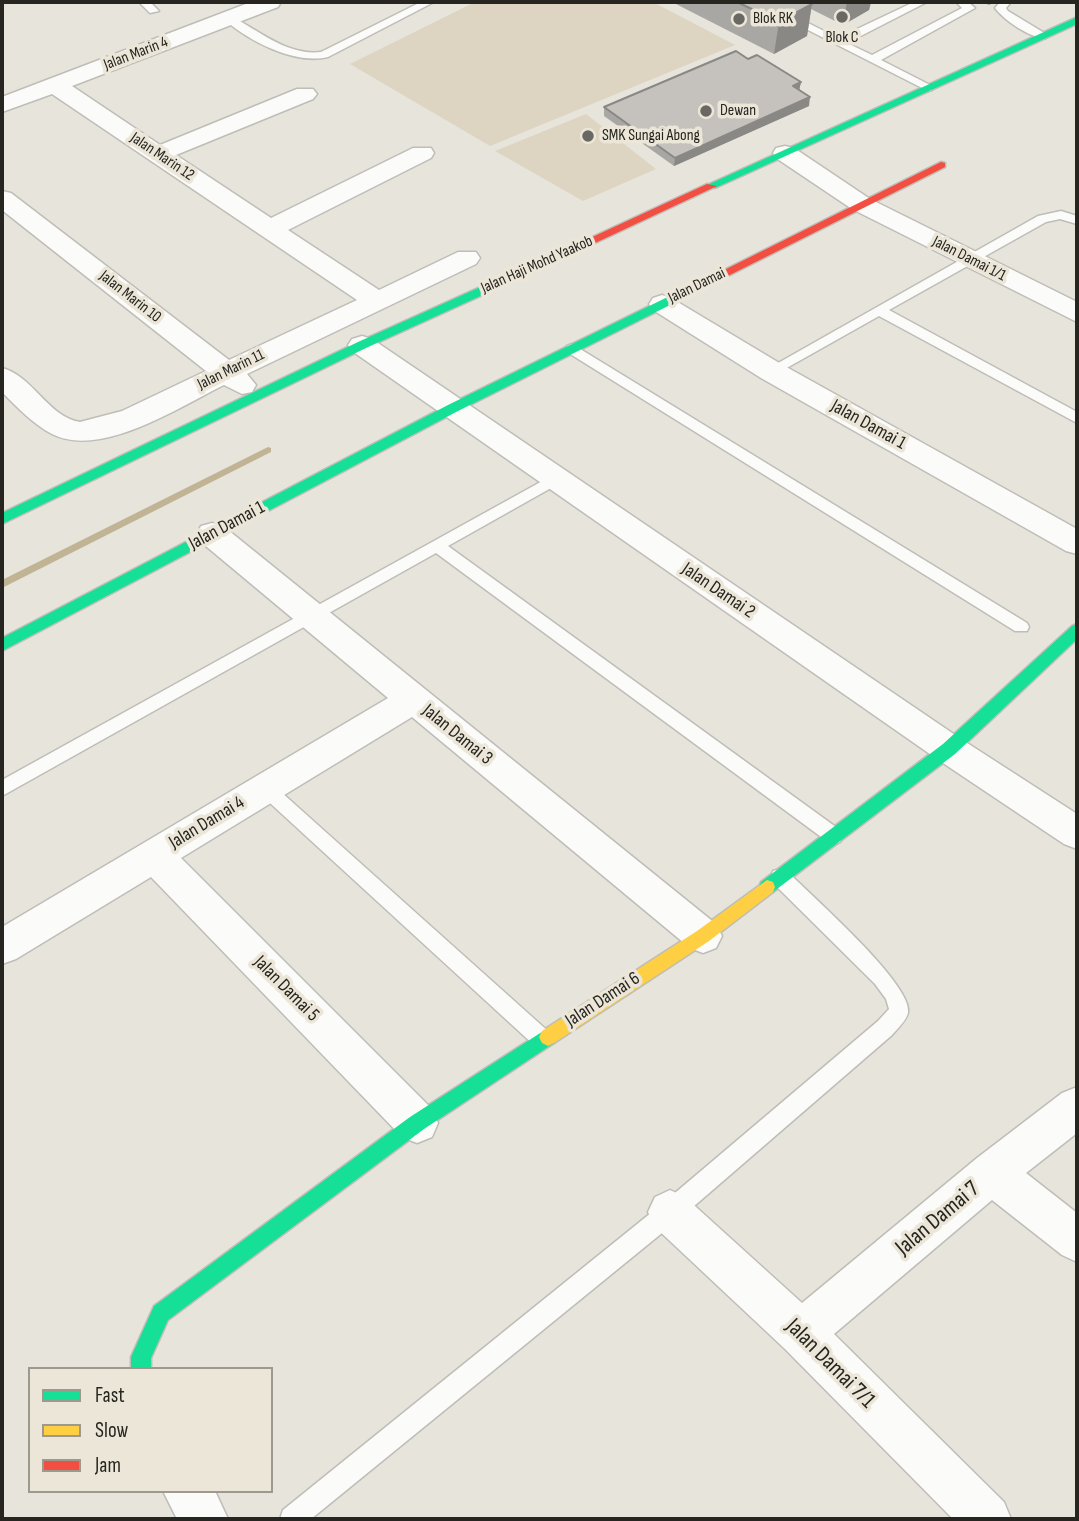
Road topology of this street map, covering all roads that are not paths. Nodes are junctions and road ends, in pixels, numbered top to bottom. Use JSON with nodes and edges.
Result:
{"nodes":[{"id":1,"x":144,"y":2,"type":"edge"},
{"id":2,"x":207,"y":2,"type":"edge"},
{"id":3,"x":270,"y":2,"type":"edge"},
{"id":4,"x":429,"y":2,"type":"edge"},
{"id":5,"x":758,"y":2,"type":"edge"},
{"id":6,"x":922,"y":2,"type":"edge"},
{"id":7,"x":961,"y":2,"type":"edge"},
{"id":8,"x":1006,"y":2,"type":"edge"},
{"id":9,"x":154,"y":11,"type":"dead end"},
{"id":10,"x":229,"y":19,"type":"junction"},
{"id":11,"x":1077,"y":20,"type":"edge"},
{"id":12,"x":1042,"y":36,"type":"junction"},
{"id":13,"x":839,"y":43,"type":"junction"},
{"id":14,"x":873,"y":60,"type":"junction"},
{"id":15,"x":55,"y":85,"type":"junction"},
{"id":16,"x":928,"y":88,"type":"junction"},
{"id":17,"x":305,"y":94,"type":"dead end"},
{"id":18,"x":2,"y":105,"type":"edge"},
{"id":19,"x":422,"y":153,"type":"dead end"},
{"id":20,"x":785,"y":153,"type":"junction"},
{"id":21,"x":158,"y":154,"type":"junction"},
{"id":22,"x":941,"y":164,"type":"dead end"},
{"id":23,"x":2,"y":198,"type":"edge"},
{"id":24,"x":861,"y":204,"type":"junction"},
{"id":25,"x":1077,"y":220,"type":"edge"},
{"id":26,"x":270,"y":229,"type":"junction"},
{"id":27,"x":467,"y":258,"type":"dead end"},
{"id":28,"x":972,"y":260,"type":"junction"},
{"id":29,"x":377,"y":301,"type":"junction"},
{"id":30,"x":662,"y":304,"type":"junction"},
{"id":31,"x":880,"y":311,"type":"junction"},
{"id":32,"x":1077,"y":313,"type":"edge"},
{"id":33,"x":362,"y":345,"type":"junction"},
{"id":34,"x":572,"y":349,"type":"junction"},
{"id":35,"x":771,"y":371,"type":"junction"},
{"id":36,"x":226,"y":372,"type":"junction"},
{"id":37,"x":2,"y":377,"type":"edge"},
{"id":38,"x":258,"y":397,"type":"junction"},
{"id":39,"x":443,"y":402,"type":"junction"},
{"id":40,"x":1077,"y":418,"type":"edge"},
{"id":41,"x":555,"y":479,"type":"junction"},
{"id":42,"x":2,"y":519,"type":"edge"},
{"id":43,"x":212,"y":534,"type":"junction"},
{"id":44,"x":1077,"y":543,"type":"edge"},
{"id":45,"x":436,"y":545,"type":"junction"},
{"id":46,"x":311,"y":615,"type":"junction"},
{"id":47,"x":1021,"y":627,"type":"dead end"},
{"id":48,"x":1077,"y":630,"type":"edge"},
{"id":49,"x":2,"y":645,"type":"edge"},
{"id":50,"x":414,"y":699,"type":"junction"},
{"id":51,"x":949,"y":749,"type":"junction"},
{"id":52,"x":265,"y":788,"type":"junction"},
{"id":53,"x":2,"y":789,"type":"edge"},
{"id":54,"x":1077,"y":834,"type":"edge"},
{"id":55,"x":834,"y":836,"type":"junction"},
{"id":56,"x":154,"y":855,"type":"junction"},
{"id":57,"x":780,"y":877,"type":"junction"},
{"id":58,"x":703,"y":936,"type":"junction"},
{"id":59,"x":2,"y":947,"type":"edge"},
{"id":60,"x":542,"y":1039,"type":"junction"},
{"id":61,"x":1077,"y":1107,"type":"edge"},
{"id":62,"x":417,"y":1123,"type":"junction"},
{"id":63,"x":992,"y":1173,"type":"junction"},
{"id":64,"x":670,"y":1212,"type":"junction"},
{"id":65,"x":1077,"y":1240,"type":"edge"},
{"id":66,"x":801,"y":1333,"type":"junction"},
{"id":67,"x":141,"y":1367,"type":"edge"},
{"id":68,"x":188,"y":1493,"type":"edge"},
{"id":69,"x":204,"y":1519,"type":"edge"},
{"id":70,"x":292,"y":1519,"type":"edge"},
{"id":71,"x":987,"y":1519,"type":"edge"}],
"edges":[{"from":1,"to":9,"type":"lane"},
{"from":2,"to":10,"type":"street"},
{"from":3,"to":10,"type":"street","name":"Jalan Marin 4"},
{"from":4,"to":10,"type":"lane"},
{"from":5,"to":13,"type":"lane"},
{"from":6,"to":13,"type":"lane"},
{"from":7,"to":14,"type":"lane"},
{"from":8,"to":12,"type":"lane"},
{"from":10,"to":15,"type":"street","name":"Jalan Marin 4"},
{"from":11,"to":12,"type":"street","name":"Jalan Haji Mohd Yaakob"},
{"from":12,"to":16,"type":"street","name":"Jalan Haji Mohd Yaakob"},
{"from":13,"to":14,"type":"lane"},
{"from":14,"to":16,"type":"lane"},
{"from":15,"to":18,"type":"street","name":"Jalan Marin 4"},
{"from":15,"to":21,"type":"street","name":"Jalan Marin 12"},
{"from":16,"to":20,"type":"street","name":"Jalan Haji Mohd Yaakob"},
{"from":17,"to":21,"type":"street"},
{"from":19,"to":26,"type":"street"},
{"from":20,"to":24,"type":"street","name":"Jalan Damai 1/1"},
{"from":20,"to":33,"type":"street","name":"Jalan Haji Mohd Yaakob"},
{"from":21,"to":26,"type":"street","name":"Jalan Marin 12"},
{"from":22,"to":24,"type":"street","name":"Jalan Damai"},
{"from":23,"to":36,"type":"street","name":"Jalan Marin 10"},
{"from":24,"to":28,"type":"street","name":"Jalan Damai 1/1"},
{"from":24,"to":30,"type":"street","name":"Jalan Damai"},
{"from":25,"to":28,"type":"lane"},
{"from":26,"to":29,"type":"street","name":"Jalan Marin 12"},
{"from":27,"to":29,"type":"street","name":"Jalan Marin 11"},
{"from":28,"to":31,"type":"lane"},
{"from":28,"to":32,"type":"street","name":"Jalan Damai 1/1"},
{"from":29,"to":36,"type":"street","name":"Jalan Marin 11"},
{"from":30,"to":34,"type":"street","name":"Jalan Damai"},
{"from":30,"to":35,"type":"street","name":"Jalan Damai 1"},
{"from":31,"to":35,"type":"lane"},
{"from":31,"to":40,"type":"lane"},
{"from":33,"to":38,"type":"street","name":"Jalan Haji Mohd Yaakob"},
{"from":33,"to":39,"type":"street","name":"Jalan Damai 2"},
{"from":34,"to":39,"type":"street","name":"Jalan Damai"},
{"from":34,"to":47,"type":"lane"},
{"from":35,"to":44,"type":"street","name":"Jalan Damai 1"},
{"from":36,"to":37,"type":"street","name":"Jalan Marin 11"},
{"from":36,"to":38,"type":"street","name":"Jalan Marin 10"},
{"from":38,"to":42,"type":"street","name":"Jalan Haji Mohd Yaakob"},
{"from":39,"to":41,"type":"street","name":"Jalan Damai 2"},
{"from":39,"to":43,"type":"street","name":"Jalan Damai 1"},
{"from":41,"to":45,"type":"lane"},
{"from":41,"to":51,"type":"street","name":"Jalan Damai 2"},
{"from":43,"to":46,"type":"street","name":"Jalan Damai 3"},
{"from":43,"to":49,"type":"street","name":"Jalan Damai 1"},
{"from":45,"to":46,"type":"lane"},
{"from":45,"to":55,"type":"lane"},
{"from":46,"to":50,"type":"street","name":"Jalan Damai 3"},
{"from":46,"to":53,"type":"lane"},
{"from":48,"to":51,"type":"street","name":"Jalan Damai 6"},
{"from":50,"to":52,"type":"street","name":"Jalan Damai 4"},
{"from":50,"to":58,"type":"street","name":"Jalan Damai 3"},
{"from":51,"to":54,"type":"street","name":"Jalan Damai 2"},
{"from":51,"to":55,"type":"street","name":"Jalan Damai 6"},
{"from":52,"to":56,"type":"street","name":"Jalan Damai 4"},
{"from":52,"to":60,"type":"lane"},
{"from":55,"to":57,"type":"street","name":"Jalan Damai 6"},
{"from":56,"to":59,"type":"street","name":"Jalan Damai 4"},
{"from":56,"to":62,"type":"street","name":"Jalan Damai 5"},
{"from":57,"to":58,"type":"street","name":"Jalan Damai 6"},
{"from":57,"to":64,"type":"lane"},
{"from":58,"to":60,"type":"street","name":"Jalan Damai 6"},
{"from":60,"to":62,"type":"street","name":"Jalan Damai 6"},
{"from":61,"to":63,"type":"street","name":"Jalan Damai 7"},
{"from":62,"to":67,"type":"street","name":"Jalan Damai 6"},
{"from":63,"to":65,"type":"street"},
{"from":63,"to":66,"type":"street","name":"Jalan Damai 7"},
{"from":64,"to":66,"type":"street","name":"Jalan Damai 7/1"},
{"from":64,"to":70,"type":"lane"},
{"from":66,"to":71,"type":"street","name":"Jalan Damai 7/1"},
{"from":68,"to":69,"type":"street"}]}
